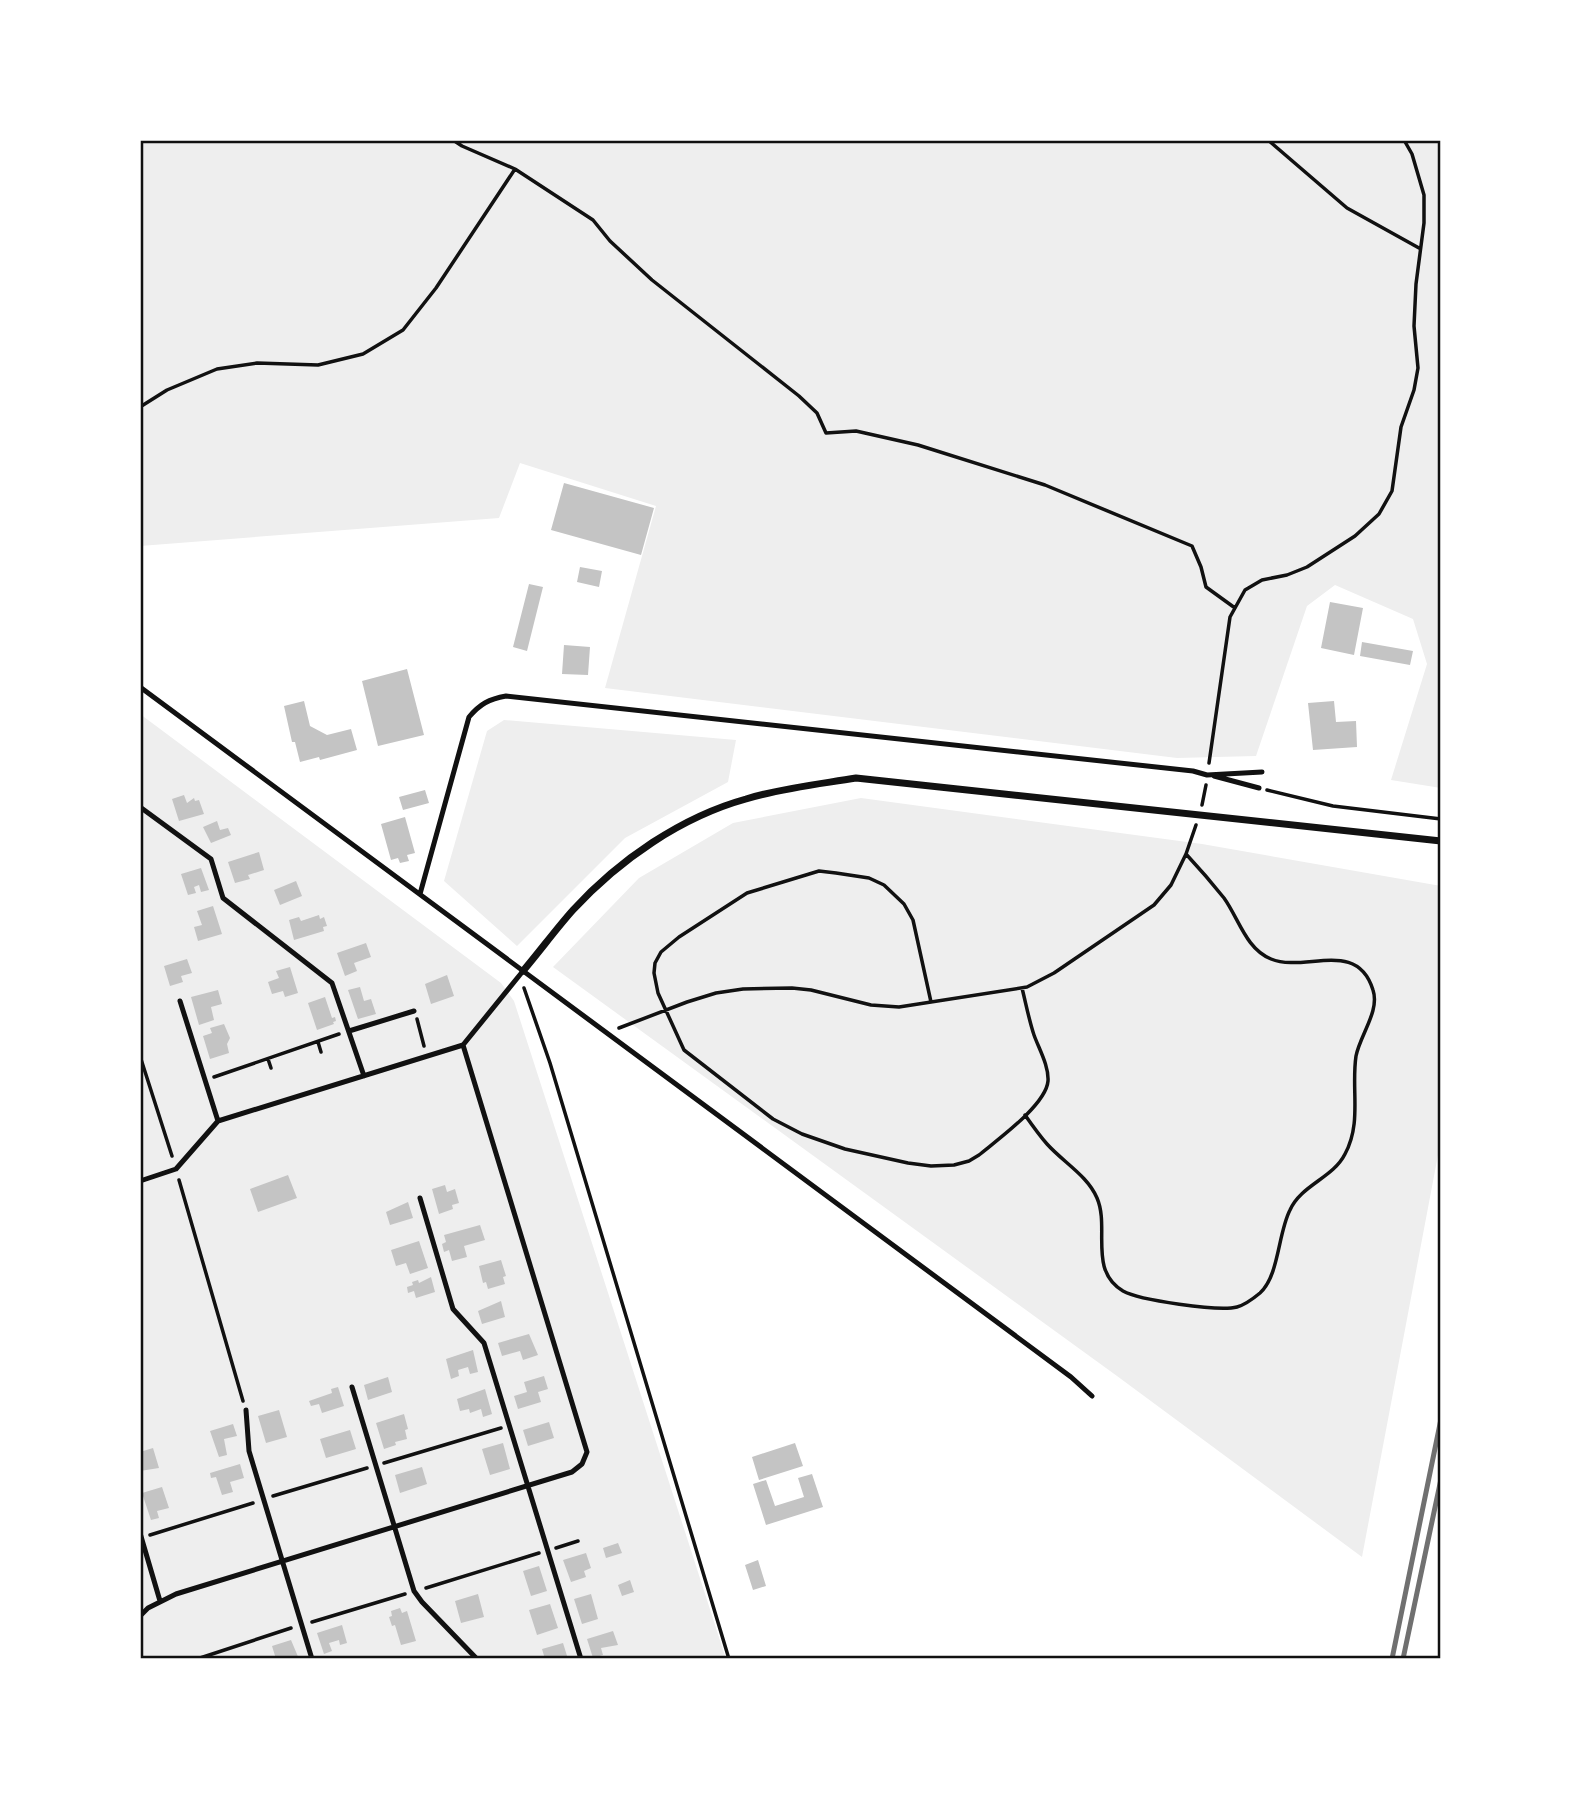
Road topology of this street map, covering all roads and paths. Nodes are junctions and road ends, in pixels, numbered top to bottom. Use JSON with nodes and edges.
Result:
{"nodes":[{"id":1,"x":453,"y":140,"type":"edge"},
{"id":2,"x":1268,"y":140,"type":"edge"},
{"id":3,"x":1405,"y":140,"type":"edge"},
{"id":4,"x":515,"y":169,"type":"junction"},
{"id":5,"x":1419,"y":248,"type":"junction"},
{"id":6,"x":140,"y":407,"type":"edge"},
{"id":7,"x":1235,"y":608,"type":"junction"},
{"id":8,"x":140,"y":687,"type":"edge"},
{"id":9,"x":1262,"y":772,"type":"dead end"},
{"id":10,"x":1208,"y":775,"type":"junction"},
{"id":11,"x":1259,"y":788,"type":"joint"},
{"id":12,"x":140,"y":807,"type":"edge"},
{"id":13,"x":1200,"y":814,"type":"junction"},
{"id":14,"x":1441,"y":819,"type":"edge"},
{"id":15,"x":1441,"y":841,"type":"edge"},
{"id":16,"x":1186,"y":854,"type":"junction"},
{"id":17,"x":421,"y":894,"type":"junction"},
{"id":18,"x":523,"y":971,"type":"junction"},
{"id":19,"x":1022,"y":988,"type":"junction"},
{"id":20,"x":180,"y":1001,"type":"dead end"},
{"id":21,"x":931,"y":1002,"type":"junction"},
{"id":22,"x":664,"y":1010,"type":"junction"},
{"id":23,"x":414,"y":1011,"type":"joint"},
{"id":24,"x":349,"y":1031,"type":"junction"},
{"id":25,"x":608,"y":1035,"type":"junction"},
{"id":26,"x":318,"y":1042,"type":"junction"},
{"id":27,"x":463,"y":1045,"type":"junction"},
{"id":28,"x":321,"y":1052,"type":"dead end"},
{"id":29,"x":140,"y":1056,"type":"edge"},
{"id":30,"x":427,"y":1056,"type":"junction"},
{"id":31,"x":268,"y":1059,"type":"junction"},
{"id":32,"x":271,"y":1068,"type":"dead end"},
{"id":33,"x":364,"y":1076,"type":"junction"},
{"id":34,"x":205,"y":1080,"type":"junction"},
{"id":35,"x":1025,"y":1115,"type":"junction"},
{"id":36,"x":218,"y":1121,"type":"junction"},
{"id":37,"x":176,"y":1169,"type":"junction"},
{"id":38,"x":140,"y":1181,"type":"edge"},
{"id":39,"x":420,"y":1198,"type":"dead end"},
{"id":40,"x":352,"y":1387,"type":"dead end"},
{"id":41,"x":1092,"y":1396,"type":"dead end"},
{"id":42,"x":246,"y":1410,"type":"joint"},
{"id":43,"x":509,"y":1425,"type":"junction"},
{"id":44,"x":375,"y":1466,"type":"junction"},
{"id":45,"x":527,"y":1487,"type":"junction"},
{"id":46,"x":262,"y":1500,"type":"junction"},
{"id":47,"x":396,"y":1527,"type":"junction"},
{"id":48,"x":141,"y":1535,"type":"edge"},
{"id":49,"x":578,"y":1541,"type":"dead end"},
{"id":50,"x":547,"y":1551,"type":"junction"},
{"id":51,"x":281,"y":1562,"type":"junction"},
{"id":52,"x":414,"y":1591,"type":"junction"},
{"id":53,"x":160,"y":1601,"type":"junction"},
{"id":54,"x":140,"y":1616,"type":"edge"},
{"id":55,"x":301,"y":1625,"type":"junction"},
{"id":56,"x":197,"y":1659,"type":"edge"},
{"id":57,"x":312,"y":1659,"type":"edge"},
{"id":58,"x":477,"y":1659,"type":"edge"},
{"id":59,"x":581,"y":1659,"type":"edge"},
{"id":60,"x":729,"y":1659,"type":"edge"}],
"edges":[{"from":1,"to":4,"type":"path"},
{"from":2,"to":5,"type":"path"},
{"from":3,"to":5,"type":"path"},
{"from":4,"to":6,"type":"path"},
{"from":4,"to":7,"type":"path"},
{"from":5,"to":7,"type":"path"},
{"from":7,"to":10,"type":"path"},
{"from":8,"to":17,"type":"lane"},
{"from":9,"to":10,"type":"lane"},
{"from":10,"to":11,"type":"lane"},
{"from":10,"to":13,"type":"path"},
{"from":10,"to":17,"type":"lane"},
{"from":11,"to":14,"type":"path"},
{"from":12,"to":24,"type":"lane"},
{"from":13,"to":15,"type":"street"},
{"from":13,"to":16,"type":"path"},
{"from":13,"to":18,"type":"street"},
{"from":16,"to":19,"type":"path"},
{"from":16,"to":35,"type":"path"},
{"from":17,"to":18,"type":"lane"},
{"from":18,"to":25,"type":"lane"},
{"from":18,"to":27,"type":"lane"},
{"from":18,"to":60,"type":"path"},
{"from":19,"to":21,"type":"path"},
{"from":19,"to":35,"type":"path"},
{"from":20,"to":34,"type":"lane"},
{"from":21,"to":22,"type":"path"},
{"from":21,"to":22,"type":"path"},
{"from":22,"to":25,"type":"path"},
{"from":22,"to":35,"type":"path"},
{"from":23,"to":24,"type":"lane"},
{"from":23,"to":30,"type":"path"},
{"from":24,"to":26,"type":"path"},
{"from":24,"to":33,"type":"lane"},
{"from":25,"to":41,"type":"lane"},
{"from":26,"to":28,"type":"path"},
{"from":26,"to":31,"type":"path"},
{"from":27,"to":30,"type":"lane"},
{"from":27,"to":45,"type":"lane"},
{"from":29,"to":37,"type":"path"},
{"from":30,"to":33,"type":"lane"},
{"from":31,"to":32,"type":"path"},
{"from":31,"to":34,"type":"path"},
{"from":33,"to":36,"type":"lane"},
{"from":34,"to":36,"type":"lane"},
{"from":36,"to":37,"type":"lane"},
{"from":37,"to":38,"type":"lane"},
{"from":37,"to":42,"type":"path"},
{"from":39,"to":43,"type":"lane"},
{"from":40,"to":44,"type":"lane"},
{"from":42,"to":46,"type":"lane"},
{"from":43,"to":44,"type":"path"},
{"from":43,"to":45,"type":"lane"},
{"from":44,"to":46,"type":"path"},
{"from":44,"to":47,"type":"lane"},
{"from":45,"to":47,"type":"lane"},
{"from":45,"to":50,"type":"lane"},
{"from":46,"to":48,"type":"path"},
{"from":46,"to":51,"type":"lane"},
{"from":47,"to":51,"type":"lane"},
{"from":47,"to":52,"type":"lane"},
{"from":48,"to":53,"type":"lane"},
{"from":49,"to":50,"type":"path"},
{"from":50,"to":52,"type":"path"},
{"from":50,"to":59,"type":"lane"},
{"from":51,"to":53,"type":"lane"},
{"from":51,"to":55,"type":"lane"},
{"from":52,"to":55,"type":"path"},
{"from":52,"to":58,"type":"lane"},
{"from":53,"to":54,"type":"lane"},
{"from":55,"to":56,"type":"path"},
{"from":55,"to":57,"type":"lane"}]}
